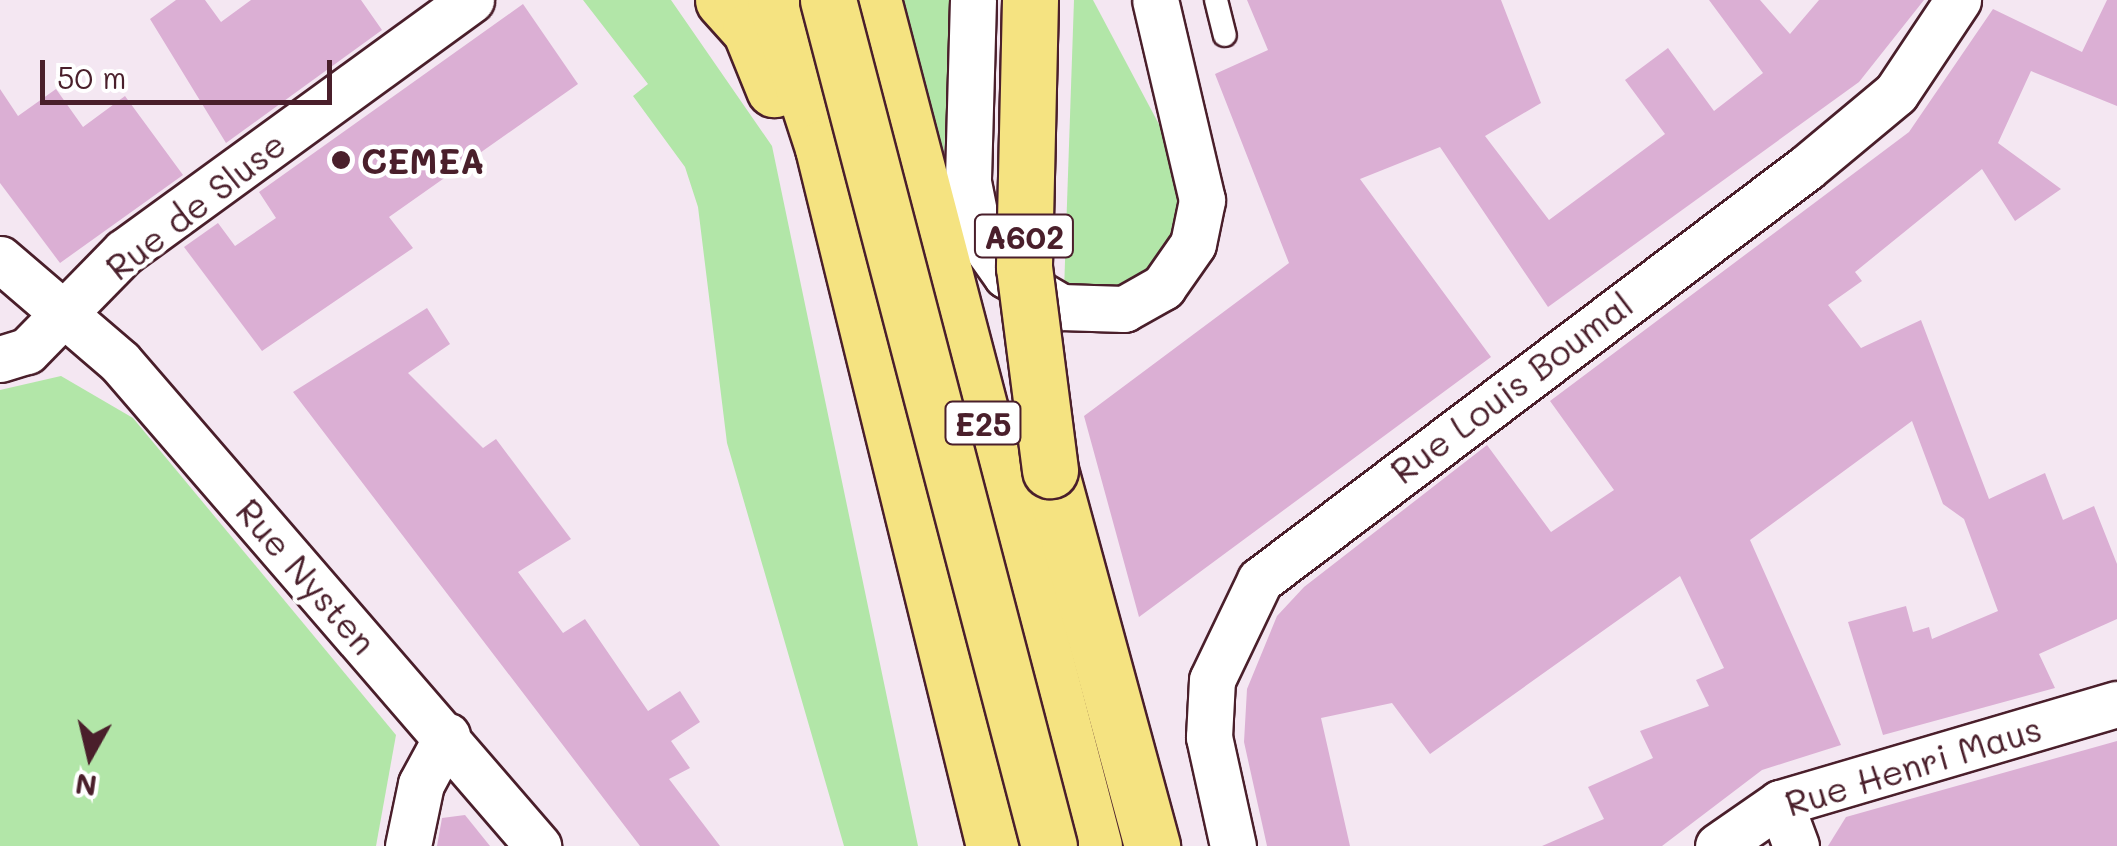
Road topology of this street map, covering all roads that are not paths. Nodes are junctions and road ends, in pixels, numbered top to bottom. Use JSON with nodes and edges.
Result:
{"nodes":[{"id":1,"x":723,"y":0,"type":"edge"},
{"id":2,"x":775,"y":0,"type":"edge"},
{"id":3,"x":828,"y":0,"type":"edge"},
{"id":4,"x":874,"y":0,"type":"edge"},
{"id":5,"x":973,"y":0,"type":"edge"},
{"id":6,"x":1030,"y":0,"type":"edge"},
{"id":7,"x":1139,"y":0,"type":"edge"},
{"id":8,"x":1216,"y":0,"type":"edge"},
{"id":9,"x":1958,"y":0,"type":"edge"},
{"id":10,"x":452,"y":7,"type":"edge"},
{"id":11,"x":1161,"y":20,"type":"edge"},
{"id":12,"x":1225,"y":35,"type":"dead end"},
{"id":13,"x":0,"y":259,"type":"edge"},
{"id":14,"x":856,"y":307,"type":"junction"},
{"id":15,"x":69,"y":311,"type":"junction"},
{"id":16,"x":0,"y":359,"type":"edge"},
{"id":17,"x":2117,"y":704,"type":"edge"},
{"id":18,"x":447,"y":736,"type":"junction"},
{"id":19,"x":1780,"y":803,"type":"junction"},
{"id":20,"x":408,"y":846,"type":"edge"},
{"id":21,"x":538,"y":846,"type":"edge"},
{"id":22,"x":994,"y":846,"type":"edge"},
{"id":23,"x":1048,"y":846,"type":"edge"},
{"id":24,"x":1094,"y":846,"type":"edge"},
{"id":25,"x":1152,"y":846,"type":"edge"},
{"id":26,"x":1232,"y":846,"type":"edge"},
{"id":27,"x":1718,"y":846,"type":"edge"},
{"id":28,"x":1796,"y":846,"type":"edge"}],
"edges":[{"from":1,"to":14,"type":"highway"},
{"from":2,"to":14,"type":"highway"},
{"from":3,"to":23,"type":"highway","number":"E25","bridge":true},
{"from":4,"to":24,"type":"highway","number":"E25"},
{"from":5,"to":11,"type":"street"},
{"from":6,"to":25,"type":"highway","number":"A602","bridge":true},
{"from":7,"to":11,"type":"lane"},
{"from":8,"to":12,"type":"lane"},
{"from":9,"to":26,"type":"street","name":"Rue Louis Boumal"},
{"from":10,"to":15,"type":"street","name":"Rue de Sluse"},
{"from":13,"to":15,"type":"street","name":"Rue Nysten"},
{"from":14,"to":22,"type":"highway"},
{"from":15,"to":16,"type":"street","name":"Rue de Sluse"},
{"from":15,"to":18,"type":"street","name":"Rue Nysten"},
{"from":17,"to":19,"type":"street","name":"Rue Henri Maus"},
{"from":18,"to":20,"type":"street"},
{"from":18,"to":21,"type":"street","name":"Rue Nysten"},
{"from":19,"to":27,"type":"street","name":"Rue Henri Maus"},
{"from":19,"to":28,"type":"street"}]}
